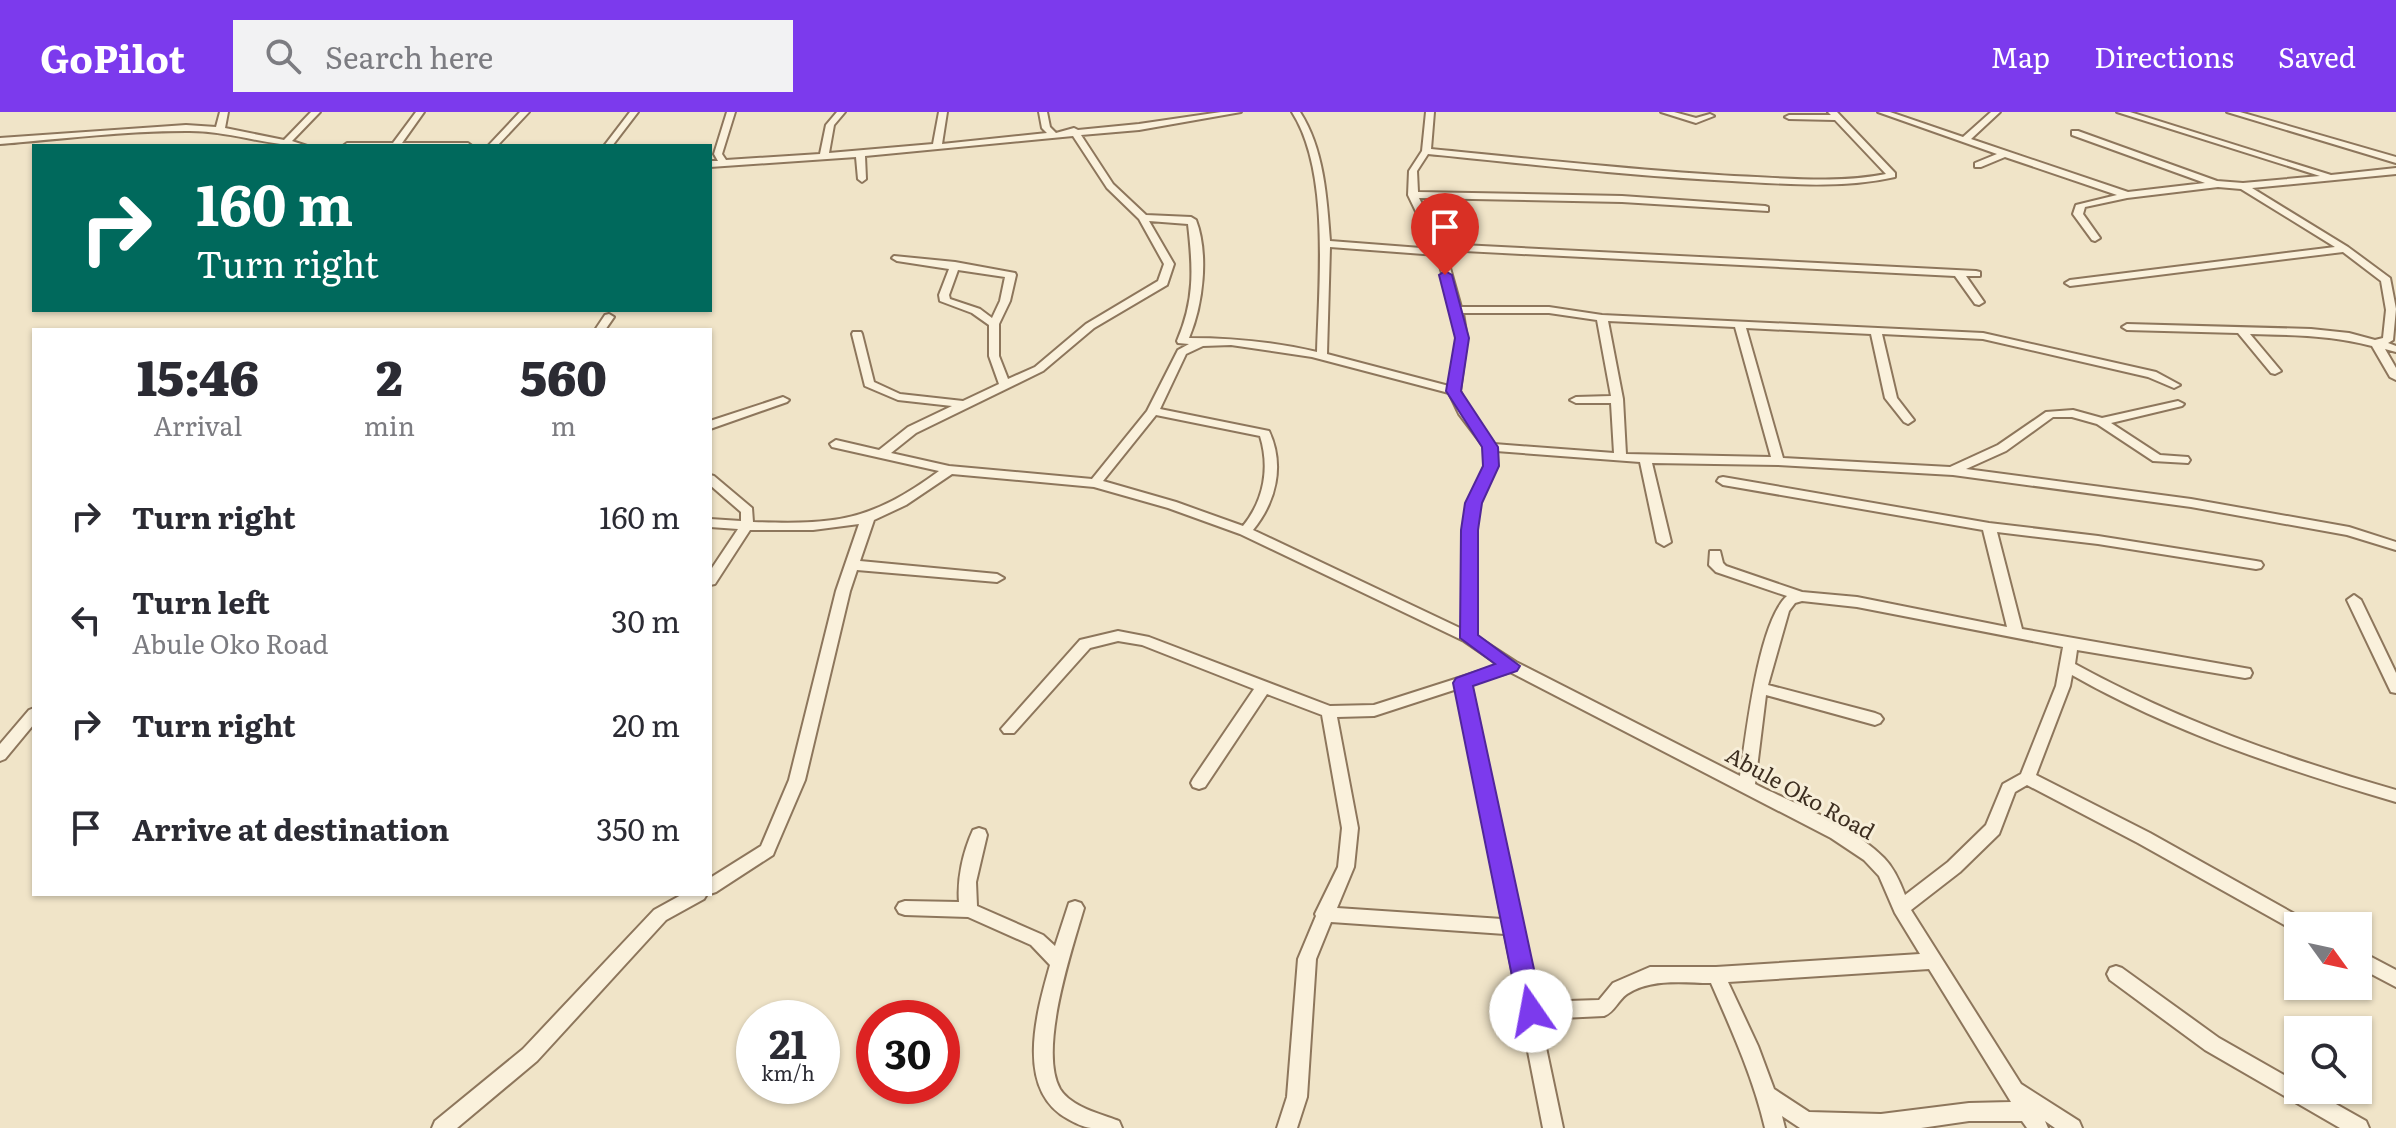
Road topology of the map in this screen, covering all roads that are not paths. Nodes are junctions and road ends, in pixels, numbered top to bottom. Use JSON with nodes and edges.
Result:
{"nodes":[{"id":1,"x":224,"y":112,"type":"edge"},
{"id":2,"x":316,"y":112,"type":"edge"},
{"id":3,"x":420,"y":112,"type":"edge"},
{"id":4,"x":525,"y":112,"type":"edge"},
{"id":5,"x":634,"y":112,"type":"edge"},
{"id":6,"x":731,"y":112,"type":"edge"},
{"id":7,"x":841,"y":112,"type":"edge"},
{"id":8,"x":943,"y":112,"type":"edge"},
{"id":9,"x":1043,"y":112,"type":"edge"},
{"id":10,"x":1237,"y":112,"type":"edge"},
{"id":11,"x":1296,"y":112,"type":"edge"},
{"id":12,"x":1430,"y":112,"type":"edge"},
{"id":13,"x":1665,"y":112,"type":"edge"},
{"id":14,"x":1882,"y":112,"type":"edge"},
{"id":15,"x":1996,"y":112,"type":"edge"},
{"id":16,"x":2121,"y":112,"type":"edge"},
{"id":17,"x":2231,"y":112,"type":"edge"},
{"id":18,"x":1152,"y":113,"type":"edge"},
{"id":19,"x":1835,"y":115,"type":"edge"},
{"id":20,"x":1710,"y":116,"type":"dead end"},
{"id":21,"x":1789,"y":117,"type":"dead end"},
{"id":22,"x":1164,"y":124,"type":"junction"},
{"id":23,"x":220,"y":130,"type":"junction"},
{"id":24,"x":1074,"y":131,"type":"junction"},
{"id":25,"x":1052,"y":133,"type":"junction"},
{"id":26,"x":2075,"y":133,"type":"dead end"},
{"id":27,"x":1966,"y":139,"type":"junction"},
{"id":28,"x":0,"y":141,"type":"edge"},
{"id":29,"x":284,"y":144,"type":"joint"},
{"id":30,"x":397,"y":144,"type":"edge"},
{"id":31,"x":494,"y":144,"type":"edge"},
{"id":32,"x":610,"y":144,"type":"edge"},
{"id":33,"x":937,"y":145,"type":"junction"},
{"id":34,"x":1426,"y":151,"type":"junction"},
{"id":35,"x":2006,"y":153,"type":"junction"},
{"id":36,"x":860,"y":154,"type":"junction"},
{"id":37,"x":824,"y":157,"type":"junction"},
{"id":38,"x":2396,"y":160,"type":"edge"},
{"id":39,"x":723,"y":162,"type":"junction"},
{"id":40,"x":712,"y":164,"type":"edge"},
{"id":41,"x":1978,"y":165,"type":"dead end"},
{"id":42,"x":2396,"y":171,"type":"edge"},
{"id":43,"x":2334,"y":177,"type":"junction"},
{"id":44,"x":862,"y":179,"type":"dead end"},
{"id":45,"x":2218,"y":184,"type":"junction"},
{"id":46,"x":2243,"y":186,"type":"junction"},
{"id":47,"x":1413,"y":195,"type":"junction"},
{"id":48,"x":2127,"y":195,"type":"junction"},
{"id":49,"x":1765,"y":209,"type":"dead end"},
{"id":50,"x":1143,"y":218,"type":"junction"},
{"id":51,"x":2095,"y":238,"type":"dead end"},
{"id":52,"x":1325,"y":244,"type":"junction"},
{"id":53,"x":2345,"y":249,"type":"junction"},
{"id":54,"x":1440,"y":250,"type":"junction"},
{"id":55,"x":897,"y":258,"type":"dead end"},
{"id":56,"x":955,"y":265,"type":"junction"},
{"id":57,"x":1958,"y":273,"type":"junction"},
{"id":58,"x":1976,"y":274,"type":"dead end"},
{"id":59,"x":2070,"y":283,"type":"dead end"},
{"id":60,"x":1979,"y":302,"type":"dead end"},
{"id":61,"x":1457,"y":310,"type":"junction"},
{"id":62,"x":609,"y":317,"type":"dead end"},
{"id":63,"x":1602,"y":318,"type":"junction"},
{"id":64,"x":994,"y":324,"type":"junction"},
{"id":65,"x":1740,"y":326,"type":"junction"},
{"id":66,"x":2127,"y":327,"type":"dead end"},
{"id":67,"x":601,"y":328,"type":"edge"},
{"id":68,"x":2241,"y":330,"type":"junction"},
{"id":69,"x":1876,"y":332,"type":"junction"},
{"id":70,"x":857,"y":334,"type":"dead end"},
{"id":71,"x":1198,"y":342,"type":"junction"},
{"id":72,"x":2376,"y":343,"type":"junction"},
{"id":73,"x":2396,"y":349,"type":"edge"},
{"id":74,"x":1322,"y":354,"type":"junction"},
{"id":75,"x":2275,"y":371,"type":"dead end"},
{"id":76,"x":2396,"y":377,"type":"edge"},
{"id":77,"x":1005,"y":385,"type":"junction"},
{"id":78,"x":2174,"y":385,"type":"dead end"},
{"id":79,"x":1454,"y":391,"type":"junction"},
{"id":80,"x":1617,"y":399,"type":"junction"},
{"id":81,"x":783,"y":400,"type":"dead end"},
{"id":82,"x":1576,"y":400,"type":"dead end"},
{"id":83,"x":2178,"y":404,"type":"dead end"},
{"id":84,"x":965,"y":405,"type":"junction"},
{"id":85,"x":1153,"y":411,"type":"junction"},
{"id":86,"x":1908,"y":420,"type":"dead end"},
{"id":87,"x":2101,"y":422,"type":"junction"},
{"id":88,"x":712,"y":424,"type":"edge"},
{"id":89,"x":836,"y":444,"type":"dead end"},
{"id":90,"x":1490,"y":447,"type":"junction"},
{"id":91,"x":881,"y":455,"type":"junction"},
{"id":92,"x":1620,"y":456,"type":"junction"},
{"id":93,"x":1645,"y":459,"type":"junction"},
{"id":94,"x":2184,"y":460,"type":"dead end"},
{"id":95,"x":1778,"y":461,"type":"junction"},
{"id":96,"x":949,"y":470,"type":"junction"},
{"id":97,"x":1953,"y":471,"type":"junction"},
{"id":98,"x":712,"y":481,"type":"edge"},
{"id":99,"x":1723,"y":481,"type":"dead end"},
{"id":100,"x":1095,"y":483,"type":"junction"},
{"id":101,"x":868,"y":518,"type":"junction"},
{"id":102,"x":712,"y":523,"type":"edge"},
{"id":103,"x":747,"y":525,"type":"junction"},
{"id":104,"x":1989,"y":527,"type":"junction"},
{"id":105,"x":1245,"y":531,"type":"junction"},
{"id":106,"x":1664,"y":542,"type":"dead end"},
{"id":107,"x":2396,"y":546,"type":"edge"},
{"id":108,"x":1715,"y":554,"type":"dead end"},
{"id":109,"x":851,"y":565,"type":"junction"},
{"id":110,"x":2256,"y":565,"type":"dead end"},
{"id":111,"x":712,"y":578,"type":"edge"},
{"id":112,"x":997,"y":578,"type":"dead end"},
{"id":113,"x":1801,"y":596,"type":"junction"},
{"id":114,"x":2354,"y":600,"type":"dead end"},
{"id":115,"x":2015,"y":631,"type":"junction"},
{"id":116,"x":1469,"y":638,"type":"junction"},
{"id":117,"x":2071,"y":644,"type":"junction"},
{"id":118,"x":1511,"y":666,"type":"junction"},
{"id":119,"x":2067,"y":666,"type":"junction"},
{"id":120,"x":2245,"y":673,"type":"dead end"},
{"id":121,"x":1463,"y":683,"type":"junction"},
{"id":122,"x":1264,"y":686,"type":"junction"},
{"id":123,"x":1760,"y":688,"type":"junction"},
{"id":124,"x":2396,"y":688,"type":"edge"},
{"id":125,"x":1329,"y":712,"type":"junction"},
{"id":126,"x":32,"y":716,"type":"edge"},
{"id":127,"x":1875,"y":719,"type":"dead end"},
{"id":128,"x":1009,"y":729,"type":"dead end"},
{"id":129,"x":0,"y":755,"type":"edge"},
{"id":130,"x":2027,"y":778,"type":"junction"},
{"id":131,"x":1199,"y":783,"type":"dead end"},
{"id":132,"x":1747,"y":784,"type":"junction"},
{"id":133,"x":2396,"y":796,"type":"edge"},
{"id":134,"x":979,"y":835,"type":"dead end"},
{"id":135,"x":712,"y":886,"type":"edge"},
{"id":136,"x":694,"y":896,"type":"edge"},
{"id":137,"x":905,"y":908,"type":"dead end"},
{"id":138,"x":1075,"y":908,"type":"dead end"},
{"id":139,"x":1901,"y":908,"type":"junction"},
{"id":140,"x":969,"y":910,"type":"junction"},
{"id":141,"x":1324,"y":914,"type":"junction"},
{"id":142,"x":2284,"y":916,"type":"edge"},
{"id":143,"x":1513,"y":927,"type":"junction"},
{"id":144,"x":1933,"y":961,"type":"junction"},
{"id":145,"x":1060,"y":963,"type":"junction"},
{"id":146,"x":2372,"y":966,"type":"edge"},
{"id":147,"x":2116,"y":974,"type":"dead end"},
{"id":148,"x":1716,"y":975,"type":"junction"},
{"id":149,"x":2396,"y":979,"type":"edge"},
{"id":150,"x":1531,"y":1011,"type":"junction"},
{"id":151,"x":2016,"y":1090,"type":"junction"},
{"id":152,"x":1767,"y":1095,"type":"junction"},
{"id":153,"x":2034,"y":1120,"type":"edge"},
{"id":154,"x":442,"y":1128,"type":"edge"},
{"id":155,"x":1112,"y":1128,"type":"edge"},
{"id":156,"x":1287,"y":1128,"type":"edge"},
{"id":157,"x":1553,"y":1128,"type":"edge"},
{"id":158,"x":1775,"y":1128,"type":"edge"},
{"id":159,"x":2072,"y":1128,"type":"edge"},
{"id":160,"x":2359,"y":1128,"type":"edge"}],
"edges":[{"from":1,"to":23,"type":"street"},
{"from":2,"to":29,"type":"street"},
{"from":3,"to":30,"type":"street"},
{"from":4,"to":31,"type":"street"},
{"from":5,"to":32,"type":"street"},
{"from":6,"to":39,"type":"street"},
{"from":7,"to":37,"type":"street"},
{"from":8,"to":33,"type":"street"},
{"from":9,"to":25,"type":"street"},
{"from":10,"to":22,"type":"street"},
{"from":11,"to":52,"type":"street"},
{"from":12,"to":34,"type":"street"},
{"from":13,"to":20,"type":"street"},
{"from":14,"to":27,"type":"street"},
{"from":15,"to":27,"type":"street"},
{"from":16,"to":43,"type":"street"},
{"from":17,"to":38,"type":"street"},
{"from":18,"to":22,"type":"street"},
{"from":19,"to":21,"type":"street"},
{"from":19,"to":34,"type":"street"},
{"from":22,"to":24,"type":"street"},
{"from":23,"to":28,"type":"street"},
{"from":23,"to":29,"type":"street"},
{"from":24,"to":25,"type":"street"},
{"from":24,"to":50,"type":"street"},
{"from":25,"to":33,"type":"street"},
{"from":26,"to":45,"type":"street"},
{"from":27,"to":35,"type":"street"},
{"from":33,"to":36,"type":"street"},
{"from":34,"to":47,"type":"street"},
{"from":35,"to":41,"type":"street"},
{"from":35,"to":48,"type":"street"},
{"from":36,"to":37,"type":"street"},
{"from":36,"to":44,"type":"street"},
{"from":37,"to":39,"type":"street"},
{"from":39,"to":40,"type":"street"},
{"from":42,"to":43,"type":"street"},
{"from":43,"to":46,"type":"street"},
{"from":45,"to":46,"type":"street"},
{"from":45,"to":48,"type":"street"},
{"from":46,"to":53,"type":"street"},
{"from":47,"to":49,"type":"street"},
{"from":47,"to":54,"type":"street"},
{"from":48,"to":51,"type":"street"},
{"from":50,"to":71,"type":"street"},
{"from":50,"to":77,"type":"street"},
{"from":52,"to":54,"type":"street"},
{"from":52,"to":74,"type":"street"},
{"from":53,"to":59,"type":"street"},
{"from":53,"to":72,"type":"street"},
{"from":54,"to":57,"type":"street"},
{"from":54,"to":61,"type":"street"},
{"from":55,"to":56,"type":"street"},
{"from":56,"to":64,"type":"street"},
{"from":56,"to":64,"type":"street"},
{"from":57,"to":58,"type":"street"},
{"from":57,"to":60,"type":"street"},
{"from":61,"to":63,"type":"street"},
{"from":61,"to":79,"type":"street"},
{"from":62,"to":67,"type":"street"},
{"from":63,"to":65,"type":"street"},
{"from":63,"to":80,"type":"street"},
{"from":64,"to":77,"type":"street"},
{"from":65,"to":69,"type":"street"},
{"from":65,"to":95,"type":"street"},
{"from":66,"to":68,"type":"street"},
{"from":68,"to":72,"type":"street"},
{"from":68,"to":75,"type":"street"},
{"from":69,"to":78,"type":"street"},
{"from":69,"to":86,"type":"street"},
{"from":70,"to":84,"type":"street"},
{"from":71,"to":74,"type":"street"},
{"from":71,"to":85,"type":"street"},
{"from":72,"to":73,"type":"street"},
{"from":72,"to":76,"type":"street"},
{"from":74,"to":79,"type":"street"},
{"from":77,"to":84,"type":"street"},
{"from":79,"to":90,"type":"street"},
{"from":80,"to":82,"type":"street"},
{"from":80,"to":92,"type":"street"},
{"from":81,"to":88,"type":"street"},
{"from":83,"to":87,"type":"street"},
{"from":84,"to":91,"type":"street"},
{"from":85,"to":100,"type":"street"},
{"from":85,"to":105,"type":"street"},
{"from":87,"to":94,"type":"street"},
{"from":87,"to":97,"type":"street"},
{"from":89,"to":91,"type":"street","name":"Abule Oko Road"},
{"from":90,"to":92,"type":"street"},
{"from":90,"to":116,"type":"street"},
{"from":91,"to":96,"type":"street","name":"Abule Oko Road"},
{"from":92,"to":93,"type":"street"},
{"from":93,"to":95,"type":"street"},
{"from":93,"to":106,"type":"street"},
{"from":95,"to":97,"type":"street"},
{"from":96,"to":100,"type":"street","name":"Abule Oko Road"},
{"from":96,"to":101,"type":"street"},
{"from":97,"to":107,"type":"street"},
{"from":98,"to":103,"type":"street"},
{"from":99,"to":104,"type":"street"},
{"from":100,"to":105,"type":"street","name":"Abule Oko Road"},
{"from":101,"to":103,"type":"street"},
{"from":101,"to":109,"type":"street"},
{"from":102,"to":103,"type":"street"},
{"from":103,"to":111,"type":"street"},
{"from":104,"to":110,"type":"street"},
{"from":104,"to":115,"type":"street"},
{"from":105,"to":116,"type":"street","name":"Abule Oko Road"},
{"from":108,"to":113,"type":"street"},
{"from":109,"to":112,"type":"street"},
{"from":109,"to":135,"type":"street"},
{"from":113,"to":115,"type":"street"},
{"from":113,"to":123,"type":"street"},
{"from":114,"to":124,"type":"street"},
{"from":115,"to":117,"type":"street"},
{"from":116,"to":118,"type":"street","name":"Abule Oko Road"},
{"from":117,"to":119,"type":"street"},
{"from":117,"to":120,"type":"street"},
{"from":118,"to":121,"type":"street"},
{"from":118,"to":132,"type":"street","name":"Abule Oko Road"},
{"from":119,"to":130,"type":"street"},
{"from":119,"to":133,"type":"street"},
{"from":121,"to":125,"type":"street"},
{"from":121,"to":143,"type":"street"},
{"from":122,"to":125,"type":"street"},
{"from":122,"to":128,"type":"street"},
{"from":122,"to":131,"type":"street"},
{"from":123,"to":127,"type":"street"},
{"from":123,"to":132,"type":"street"},
{"from":125,"to":141,"type":"street"},
{"from":126,"to":129,"type":"street"},
{"from":130,"to":139,"type":"street"},
{"from":130,"to":142,"type":"street"},
{"from":132,"to":139,"type":"street","name":"Abule Oko Road"},
{"from":134,"to":140,"type":"street"},
{"from":136,"to":154,"type":"street"},
{"from":137,"to":140,"type":"street"},
{"from":138,"to":145,"type":"street"},
{"from":139,"to":144,"type":"street","name":"Abule Oko Road"},
{"from":140,"to":145,"type":"street"},
{"from":141,"to":143,"type":"street"},
{"from":141,"to":156,"type":"street"},
{"from":143,"to":150,"type":"street"},
{"from":144,"to":148,"type":"street"},
{"from":144,"to":151,"type":"street","name":"Abule Oko Road"},
{"from":145,"to":155,"type":"street"},
{"from":146,"to":149,"type":"street"},
{"from":147,"to":160,"type":"street"},
{"from":148,"to":150,"type":"street"},
{"from":148,"to":152,"type":"street"},
{"from":150,"to":157,"type":"street"},
{"from":151,"to":153,"type":"street","name":"Abule Oko Road"},
{"from":151,"to":159,"type":"street"},
{"from":152,"to":153,"type":"street"},
{"from":152,"to":158,"type":"street"}]}
